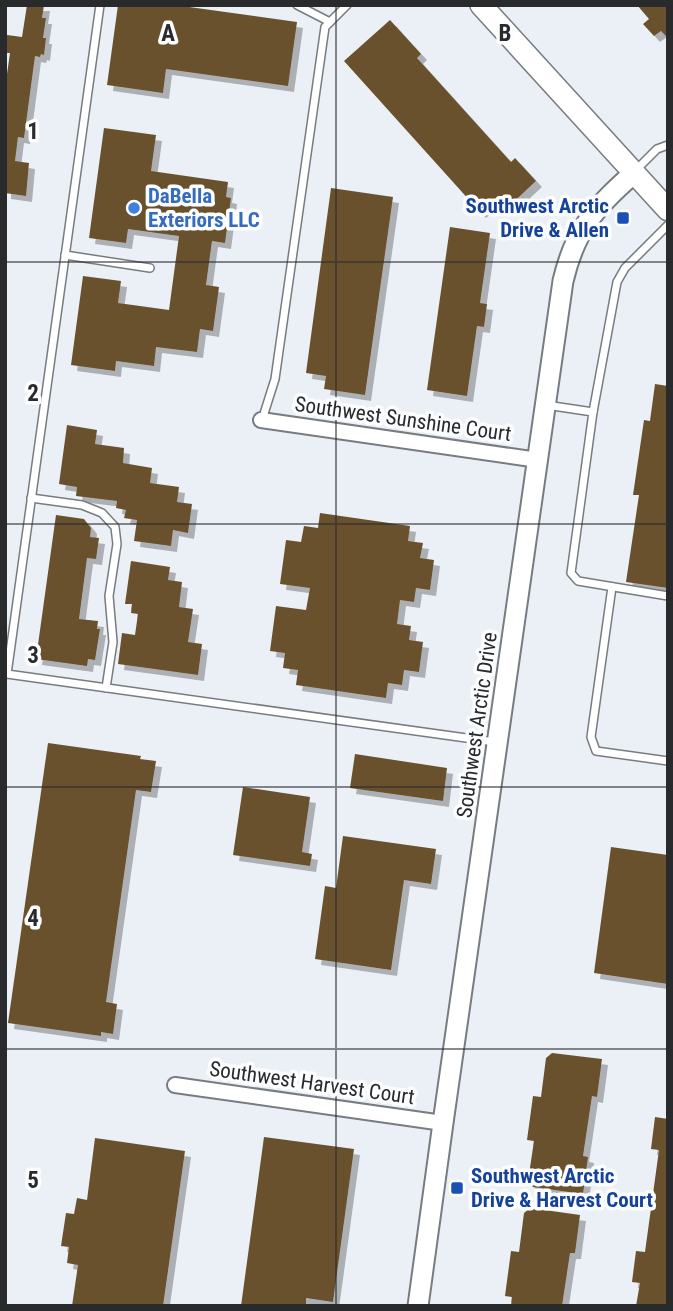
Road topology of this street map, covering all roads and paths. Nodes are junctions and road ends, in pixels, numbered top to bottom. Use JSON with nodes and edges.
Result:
{"nodes":[{"id":1,"x":100,"y":5,"type":"edge"},
{"id":2,"x":298,"y":5,"type":"edge"},
{"id":3,"x":347,"y":5,"type":"edge"},
{"id":4,"x":481,"y":5,"type":"edge"},
{"id":5,"x":330,"y":22,"type":"junction"},
{"id":6,"x":668,"y":145,"type":"edge"},
{"id":7,"x":633,"y":174,"type":"junction"},
{"id":8,"x":668,"y":211,"type":"edge"},
{"id":9,"x":668,"y":225,"type":"edge"},
{"id":10,"x":65,"y":255,"type":"junction"},
{"id":11,"x":150,"y":268,"type":"dead end"},
{"id":12,"x":545,"y":405,"type":"junction"},
{"id":13,"x":593,"y":412,"type":"junction"},
{"id":14,"x":261,"y":420,"type":"joint"},
{"id":15,"x":538,"y":460,"type":"junction"},
{"id":16,"x":31,"y":498,"type":"junction"},
{"id":17,"x":612,"y":587,"type":"junction"},
{"id":18,"x":668,"y":596,"type":"edge"},
{"id":19,"x":106,"y":688,"type":"junction"},
{"id":20,"x":497,"y":742,"type":"junction"},
{"id":21,"x":668,"y":761,"type":"edge"},
{"id":22,"x":175,"y":1085,"type":"dead end"},
{"id":23,"x":443,"y":1123,"type":"junction"},
{"id":24,"x":418,"y":1306,"type":"edge"}],
"edges":[{"from":1,"to":10,"type":"lane"},
{"from":2,"to":5,"type":"lane"},
{"from":3,"to":5,"type":"lane"},
{"from":4,"to":7,"type":"main road"},
{"from":5,"to":14,"type":"lane"},
{"from":6,"to":7,"type":"lane"},
{"from":7,"to":8,"type":"main road"},
{"from":7,"to":12,"type":"street","name":"Southwest Arctic Drive"},
{"from":9,"to":13,"type":"lane"},
{"from":10,"to":11,"type":"lane"},
{"from":10,"to":16,"type":"lane"},
{"from":12,"to":13,"type":"lane"},
{"from":12,"to":15,"type":"street","name":"Southwest Arctic Drive"},
{"from":13,"to":17,"type":"lane"},
{"from":14,"to":15,"type":"street","name":"Southwest Sunshine Court"},
{"from":15,"to":20,"type":"street","name":"Southwest Arctic Drive"},
{"from":16,"to":19,"type":"lane"},
{"from":16,"to":19,"type":"lane"},
{"from":17,"to":18,"type":"lane"},
{"from":17,"to":21,"type":"lane"},
{"from":19,"to":20,"type":"lane"},
{"from":20,"to":23,"type":"street","name":"Southwest Arctic Drive"},
{"from":22,"to":23,"type":"street","name":"Southwest Harvest Court"},
{"from":23,"to":24,"type":"street","name":"Southwest Arctic Drive"}]}
